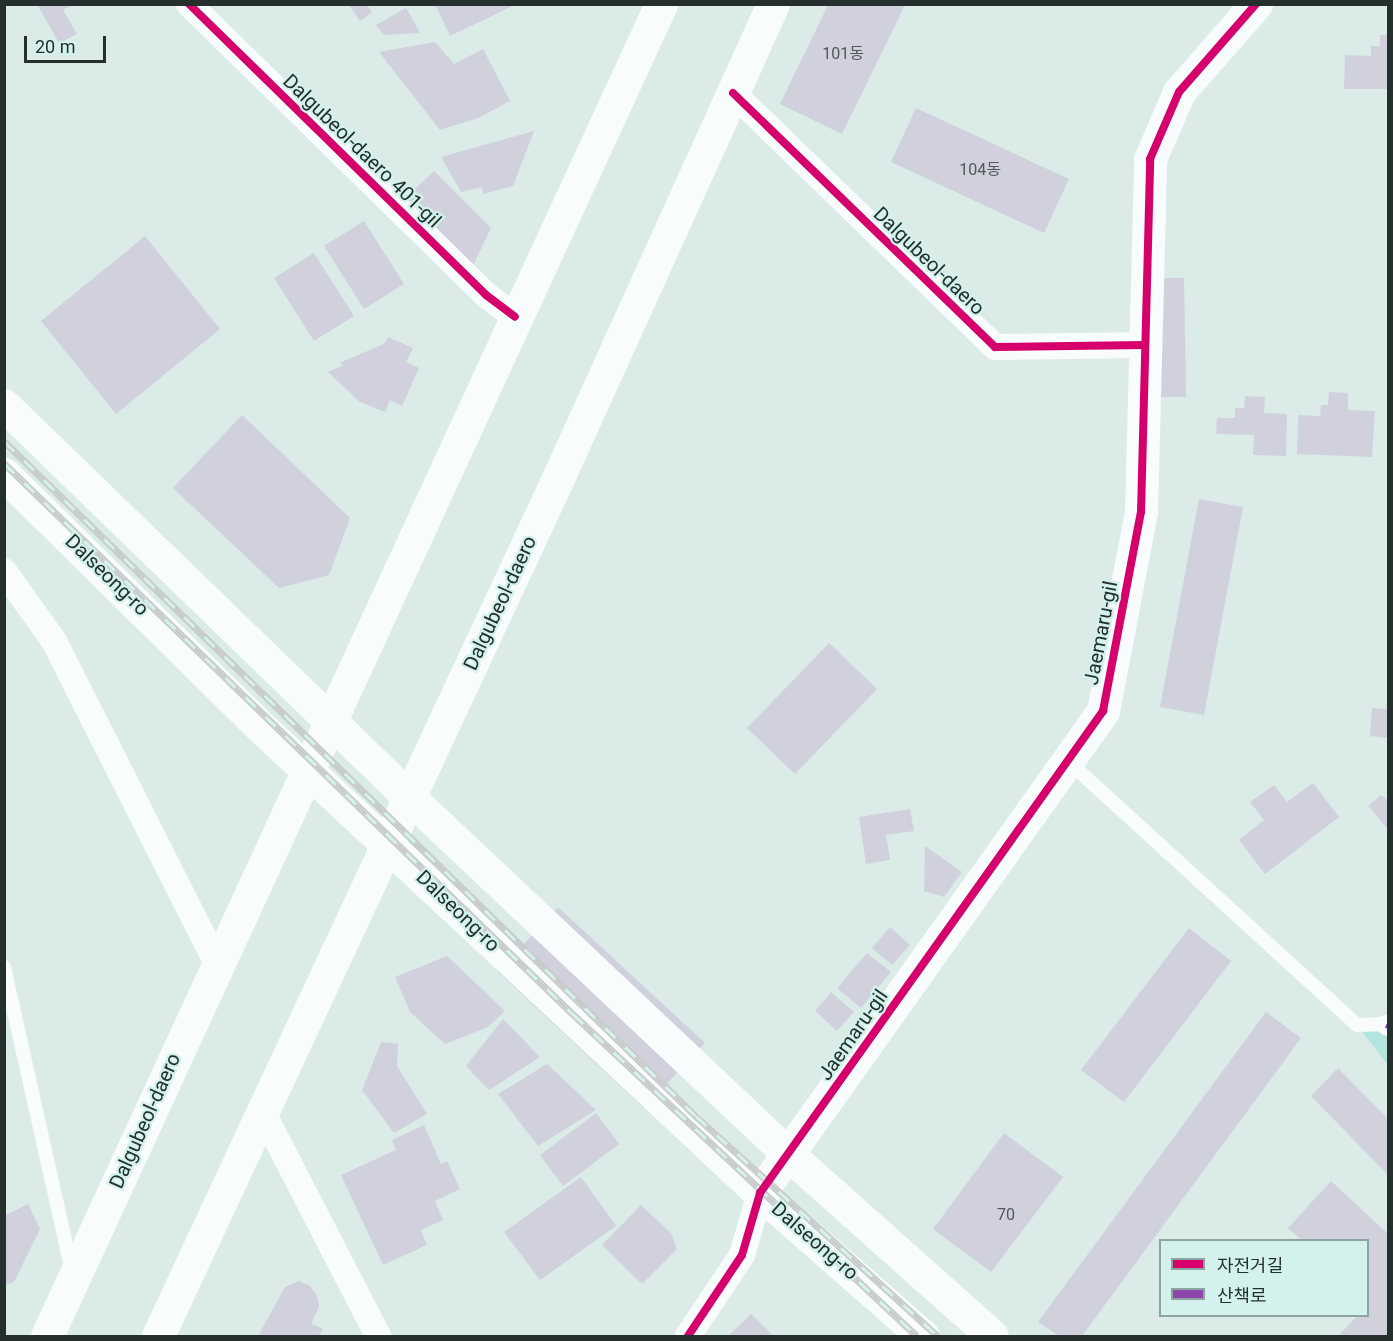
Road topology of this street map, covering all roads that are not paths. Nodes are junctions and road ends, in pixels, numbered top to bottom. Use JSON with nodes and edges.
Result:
{"nodes":[{"id":1,"x":189,"y":4,"type":"edge"},
{"id":2,"x":661,"y":4,"type":"edge"},
{"id":3,"x":773,"y":4,"type":"edge"},
{"id":4,"x":1256,"y":4,"type":"edge"},
{"id":5,"x":733,"y":93,"type":"junction"},
{"id":6,"x":515,"y":317,"type":"junction"},
{"id":7,"x":1145,"y":345,"type":"junction"},
{"id":8,"x":4,"y":405,"type":"edge"},
{"id":9,"x":4,"y":474,"type":"edge"},
{"id":10,"x":4,"y":571,"type":"edge"},
{"id":11,"x":330,"y":719,"type":"junction"},
{"id":12,"x":1068,"y":761,"type":"junction"},
{"id":13,"x":306,"y":768,"type":"junction"},
{"id":14,"x":409,"y":797,"type":"junction"},
{"id":15,"x":387,"y":843,"type":"junction"},
{"id":16,"x":217,"y":964,"type":"junction"},
{"id":17,"x":4,"y":968,"type":"edge"},
{"id":18,"x":1388,"y":1025,"type":"edge"},
{"id":19,"x":261,"y":1111,"type":"junction"},
{"id":20,"x":788,"y":1154,"type":"junction"},
{"id":21,"x":760,"y":1193,"type":"junction"},
{"id":22,"x":74,"y":1278,"type":"junction"},
{"id":23,"x":47,"y":1336,"type":"edge"},
{"id":24,"x":159,"y":1336,"type":"edge"},
{"id":25,"x":378,"y":1336,"type":"edge"},
{"id":26,"x":688,"y":1336,"type":"edge"},
{"id":27,"x":923,"y":1336,"type":"edge"},
{"id":28,"x":992,"y":1336,"type":"edge"}],
"edges":[{"from":1,"to":6,"type":"street","name":"Dalgubeol-daero 401-gil"},
{"from":2,"to":6,"type":"main road","name":"Dalgubeol-daero"},
{"from":3,"to":5,"type":"main road","name":"Dalgubeol-daero"},
{"from":4,"to":7,"type":"main road","name":"Jaemaru-gil"},
{"from":5,"to":7,"type":"street","name":"Dalgubeol-daero"},
{"from":5,"to":14,"type":"main road","name":"Dalgubeol-daero"},
{"from":6,"to":11,"type":"main road","name":"Dalgubeol-daero"},
{"from":7,"to":12,"type":"main road","name":"Jaemaru-gil"},
{"from":8,"to":11,"type":"main road"},
{"from":9,"to":13,"type":"main road","name":"Dalseong-ro"},
{"from":10,"to":16,"type":"street"},
{"from":11,"to":13,"type":"main road","name":"Dalgubeol-daero"},
{"from":11,"to":14,"type":"main road"},
{"from":12,"to":18,"type":"lane"},
{"from":12,"to":20,"type":"main road","name":"Jaemaru-gil"},
{"from":13,"to":15,"type":"main road","name":"Dalseong-ro"},
{"from":13,"to":16,"type":"main road","name":"Dalgubeol-daero"},
{"from":14,"to":15,"type":"main road","name":"Dalgubeol-daero"},
{"from":14,"to":20,"type":"main road"},
{"from":15,"to":19,"type":"main road","name":"Dalgubeol-daero"},
{"from":15,"to":21,"type":"main road","name":"Dalseong-ro"},
{"from":16,"to":22,"type":"main road","name":"Dalgubeol-daero"},
{"from":17,"to":22,"type":"lane"},
{"from":19,"to":24,"type":"main road","name":"Dalgubeol-daero"},
{"from":19,"to":25,"type":"street"},
{"from":20,"to":21,"type":"main road","name":"Jaemaru-gil"},
{"from":20,"to":28,"type":"main road"},
{"from":21,"to":26,"type":"street"},
{"from":21,"to":27,"type":"main road","name":"Dalseong-ro"},
{"from":22,"to":23,"type":"main road","name":"Dalgubeol-daero"}]}
